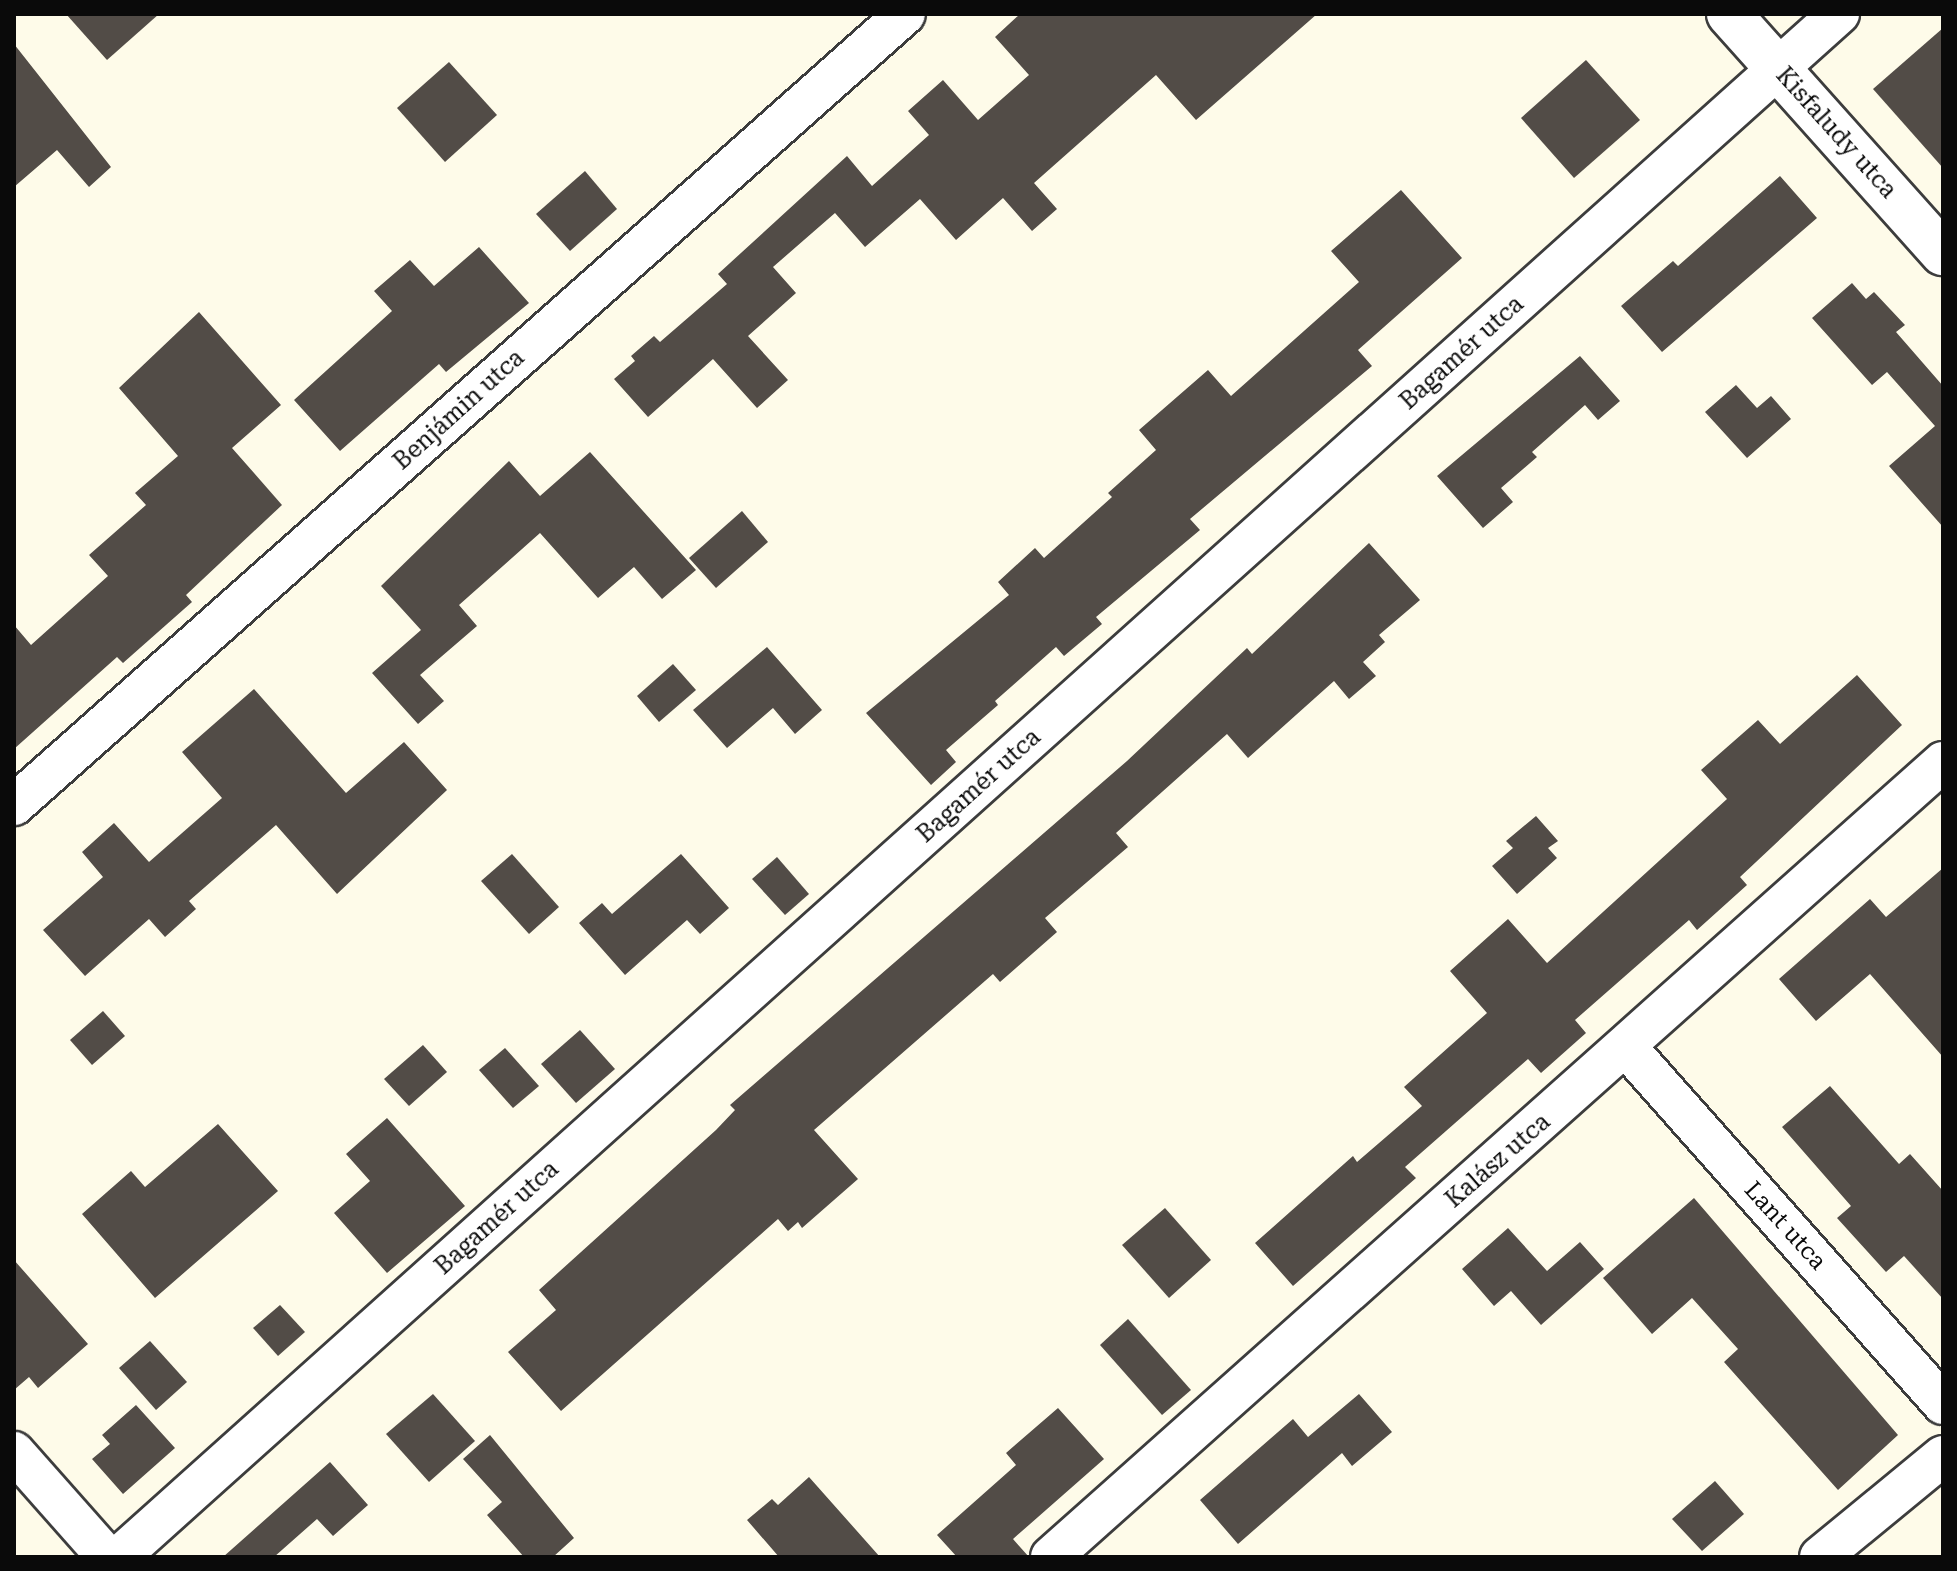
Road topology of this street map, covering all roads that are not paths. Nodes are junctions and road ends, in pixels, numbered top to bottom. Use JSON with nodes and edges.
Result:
{"nodes":[{"id":1,"x":905,"y":14,"type":"edge"},
{"id":2,"x":1729,"y":14,"type":"edge"},
{"id":3,"x":1839,"y":14,"type":"edge"},
{"id":4,"x":1778,"y":69,"type":"junction"},
{"id":5,"x":1943,"y":253,"type":"edge"},
{"id":6,"x":1943,"y":762,"type":"edge"},
{"id":7,"x":14,"y":805,"type":"edge"},
{"id":8,"x":1627,"y":1048,"type":"junction"},
{"id":9,"x":1943,"y":1404,"type":"edge"},
{"id":10,"x":14,"y":1452,"type":"edge"},
{"id":11,"x":1943,"y":1456,"type":"edge"},
{"id":12,"x":1073,"y":1550,"type":"edge"},
{"id":13,"x":107,"y":1557,"type":"edge"},
{"id":14,"x":119,"y":1557,"type":"edge"},
{"id":15,"x":1820,"y":1557,"type":"edge"}],
"edges":[{"from":1,"to":7,"type":"street","name":"Benjámin utca"},
{"from":2,"to":4,"type":"street","name":"Kisfaludy utca"},
{"from":3,"to":4,"type":"street","name":"Bagamér utca"},
{"from":4,"to":5,"type":"street","name":"Kisfaludy utca"},
{"from":4,"to":14,"type":"street","name":"Bagamér utca"},
{"from":6,"to":8,"type":"street","name":"Kalász utca"},
{"from":8,"to":9,"type":"street","name":"Lant utca"},
{"from":8,"to":12,"type":"street","name":"Kalász utca"},
{"from":10,"to":13,"type":"street"},
{"from":11,"to":15,"type":"street"}]}
